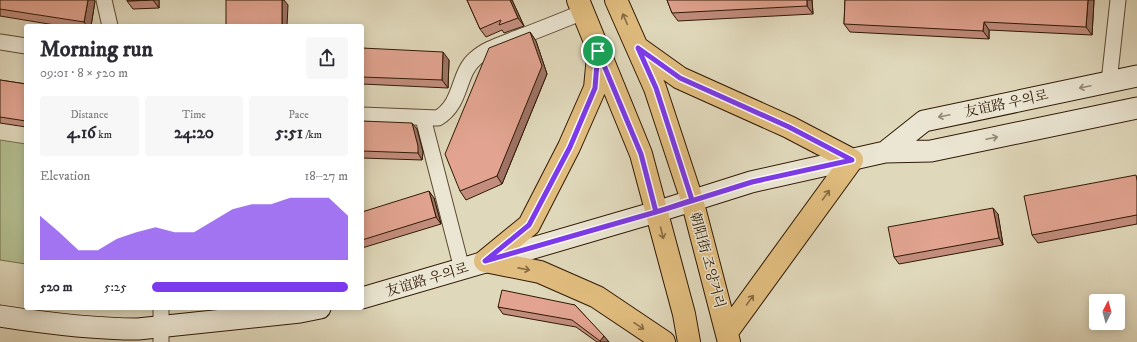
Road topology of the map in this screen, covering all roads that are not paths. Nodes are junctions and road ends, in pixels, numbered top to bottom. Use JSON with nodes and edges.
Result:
{"nodes":[{"id":1,"x":104,"y":0,"type":"edge"},
{"id":2,"x":616,"y":0,"type":"edge"},
{"id":3,"x":1118,"y":0,"type":"edge"},
{"id":4,"x":580,"y":6,"type":"edge"},
{"id":5,"x":110,"y":24,"type":"edge"},
{"id":6,"x":0,"y":42,"type":"edge"},
{"id":7,"x":24,"y":46,"type":"edge"},
{"id":8,"x":638,"y":48,"type":"junction"},
{"id":9,"x":598,"y":51,"type":"junction"},
{"id":10,"x":1137,"y":76,"type":"edge"},
{"id":11,"x":1109,"y":82,"type":"junction"},
{"id":12,"x":1137,"y":108,"type":"edge"},
{"id":13,"x":364,"y":115,"type":"edge"},
{"id":14,"x":423,"y":118,"type":"junction"},
{"id":15,"x":885,"y":152,"type":"junction"},
{"id":16,"x":852,"y":160,"type":"junction"},
{"id":17,"x":692,"y":200,"type":"junction"},
{"id":18,"x":656,"y":212,"type":"junction"},
{"id":19,"x":485,"y":261,"type":"junction"},
{"id":20,"x":462,"y":269,"type":"junction"},
{"id":21,"x":364,"y":297,"type":"edge"},
{"id":22,"x":310,"y":310,"type":"edge"},
{"id":23,"x":0,"y":316,"type":"edge"},
{"id":24,"x":161,"y":326,"type":"edge"},
{"id":25,"x":728,"y":337,"type":"edge"},
{"id":26,"x":664,"y":342,"type":"edge"},
{"id":27,"x":689,"y":342,"type":"edge"}],
"edges":[{"from":1,"to":5,"type":"street"},
{"from":8,"to":2,"type":"main road","name":"朝阳街 조양거리","one_way":true},
{"from":3,"to":11,"type":"street"},
{"from":4,"to":9,"type":"main road"},
{"from":4,"to":14,"type":"street"},
{"from":6,"to":7,"type":"street"},
{"from":8,"to":16,"type":"main road"},
{"from":8,"to":17,"type":"main road","name":"朝阳街 조양거리"},
{"from":9,"to":18,"type":"main road"},
{"from":9,"to":19,"type":"main road"},
{"from":10,"to":11,"type":"main road","name":"友谊路 우의로"},
{"from":11,"to":15,"type":"main road","name":"友谊路 우의로","one_way":true},
{"from":15,"to":12,"type":"main road","name":"友谊路 우의로","one_way":true},
{"from":13,"to":14,"type":"street"},
{"from":14,"to":20,"type":"street"},
{"from":15,"to":16,"type":"main road","name":"友谊路 우의로"},
{"from":16,"to":17,"type":"main road","name":"友谊路 우의로"},
{"from":25,"to":16,"type":"main road","one_way":true},
{"from":17,"to":18,"type":"main road","name":"友谊路 우의로"},
{"from":17,"to":25,"type":"main road","name":"朝阳街 조양거리"},
{"from":18,"to":19,"type":"main road","name":"友谊路 우의로"},
{"from":18,"to":27,"type":"main road","one_way":true},
{"from":19,"to":20,"type":"main road","name":"友谊路 우의로"},
{"from":19,"to":26,"type":"main road","one_way":true},
{"from":20,"to":21,"type":"main road","name":"友谊路 우의로"},
{"from":22,"to":24,"type":"main road"},
{"from":23,"to":24,"type":"main road"}]}
